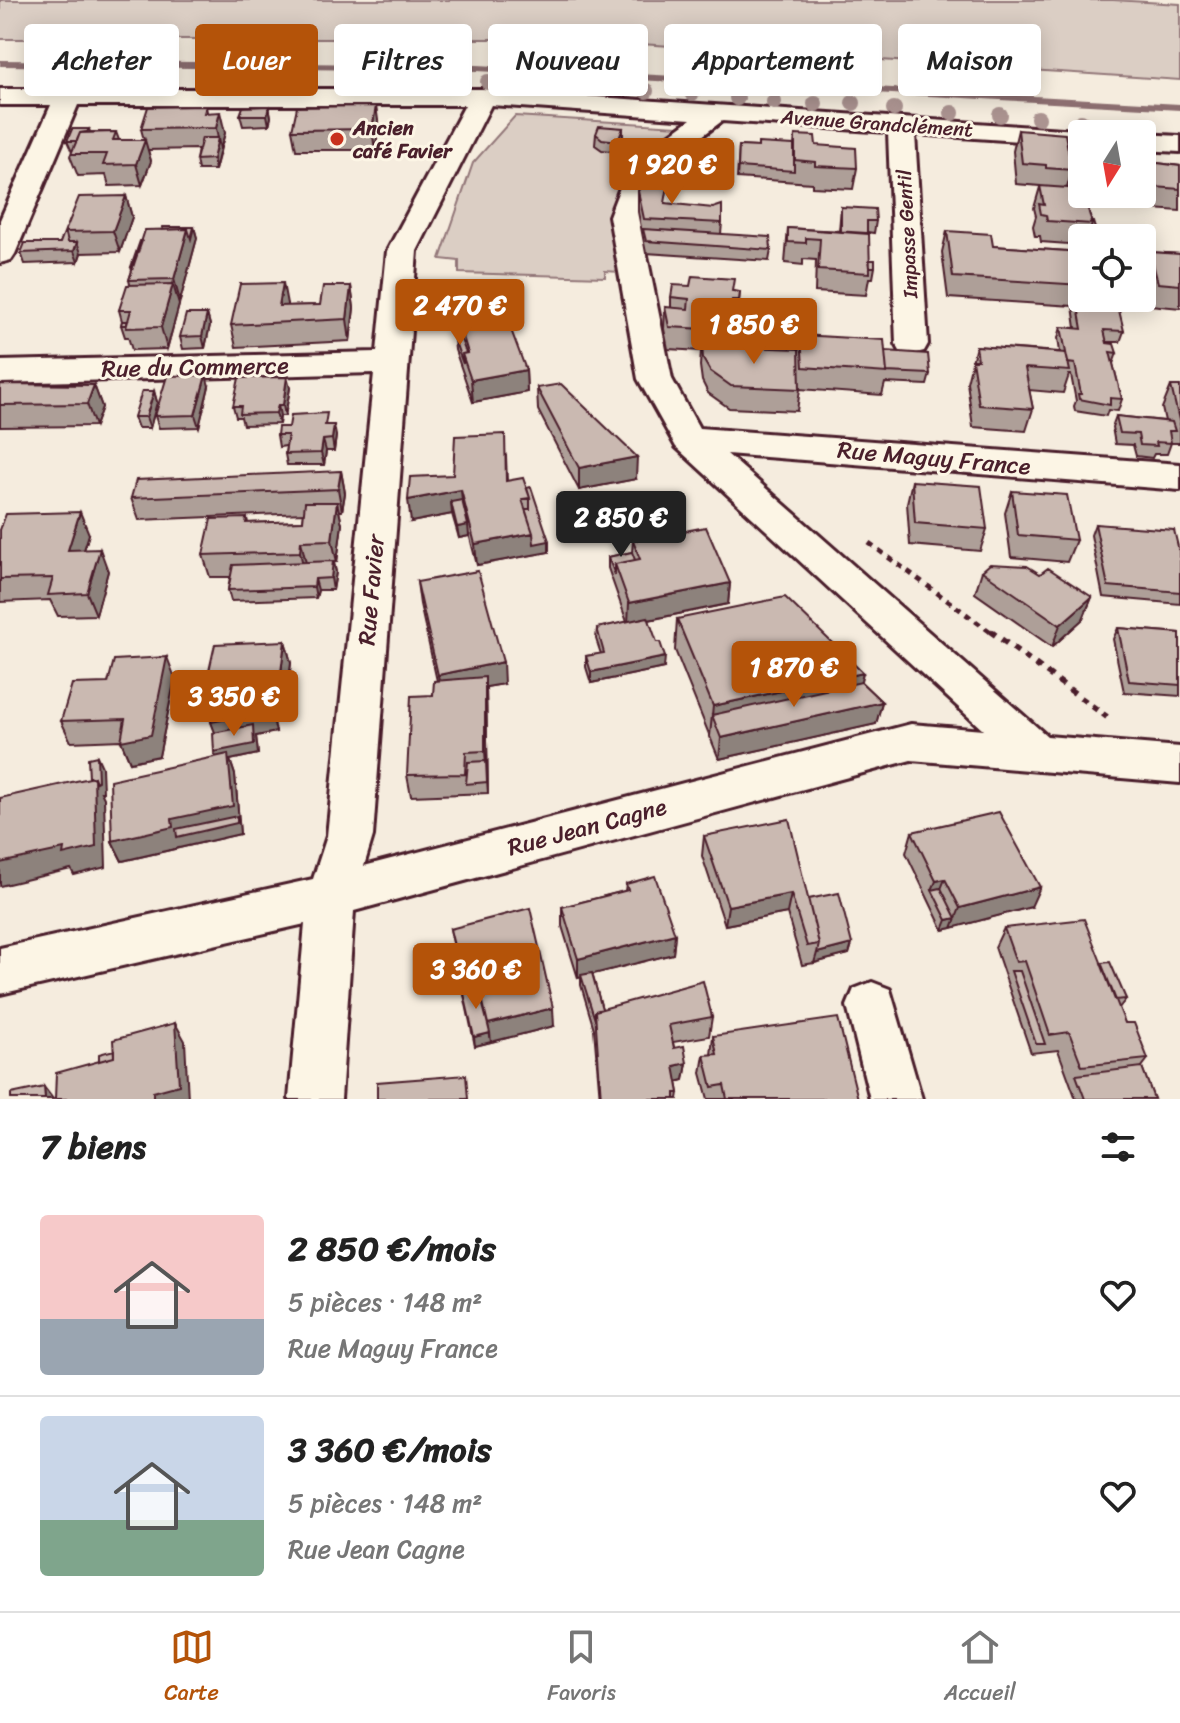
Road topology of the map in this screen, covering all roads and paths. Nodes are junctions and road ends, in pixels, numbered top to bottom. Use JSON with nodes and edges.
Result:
{"nodes":[{"id":1,"x":0,"y":97,"type":"edge"},
{"id":2,"x":68,"y":97,"type":"junction"},
{"id":3,"x":482,"y":97,"type":"junction"},
{"id":4,"x":717,"y":112,"type":"junction"},
{"id":5,"x":901,"y":124,"type":"junction"},
{"id":6,"x":1068,"y":136,"type":"edge"},
{"id":7,"x":1156,"y":143,"type":"edge"},
{"id":8,"x":1180,"y":144,"type":"edge"},
{"id":9,"x":0,"y":254,"type":"edge"},
{"id":10,"x":912,"y":344,"type":"dead end"},
{"id":11,"x":389,"y":362,"type":"junction"},
{"id":12,"x":0,"y":372,"type":"edge"},
{"id":13,"x":688,"y":439,"type":"junction"},
{"id":14,"x":1180,"y":477,"type":"edge"},
{"id":15,"x":861,"y":537,"type":"dead end"},
{"id":16,"x":1034,"y":750,"type":"junction"},
{"id":17,"x":1171,"y":764,"type":"edge"},
{"id":18,"x":331,"y":895,"type":"junction"},
{"id":19,"x":0,"y":971,"type":"edge"},
{"id":20,"x":872,"y":1006,"type":"dead end"},
{"id":21,"x":315,"y":1099,"type":"edge"},
{"id":22,"x":896,"y":1099,"type":"edge"}],
"edges":[{"from":1,"to":2,"type":"street","name":"Avenue Grandclément"},
{"from":2,"to":3,"type":"street","name":"Avenue Grandclément"},
{"from":2,"to":9,"type":"street"},
{"from":3,"to":4,"type":"street","name":"Avenue Grandclément"},
{"from":3,"to":11,"type":"street","name":"Rue Favier"},
{"from":4,"to":5,"type":"street","name":"Avenue Grandclément"},
{"from":4,"to":13,"type":"street"},
{"from":5,"to":6,"type":"street","name":"Avenue Grandclément"},
{"from":5,"to":10,"type":"street","name":"Impasse Gentil"},
{"from":7,"to":8,"type":"street"},
{"from":11,"to":12,"type":"street","name":"Rue du Commerce"},
{"from":11,"to":18,"type":"street","name":"Rue Favier"},
{"from":13,"to":14,"type":"street","name":"Rue Maguy France"},
{"from":13,"to":16,"type":"street"},
{"from":15,"to":17,"type":"path"},
{"from":16,"to":17,"type":"street","name":"Rue Jean Cagne"},
{"from":16,"to":18,"type":"street","name":"Rue Jean Cagne"},
{"from":18,"to":19,"type":"street","name":"Rue Jean Cagne"},
{"from":18,"to":21,"type":"street","name":"Rue Favier"},
{"from":20,"to":22,"type":"street"}]}
